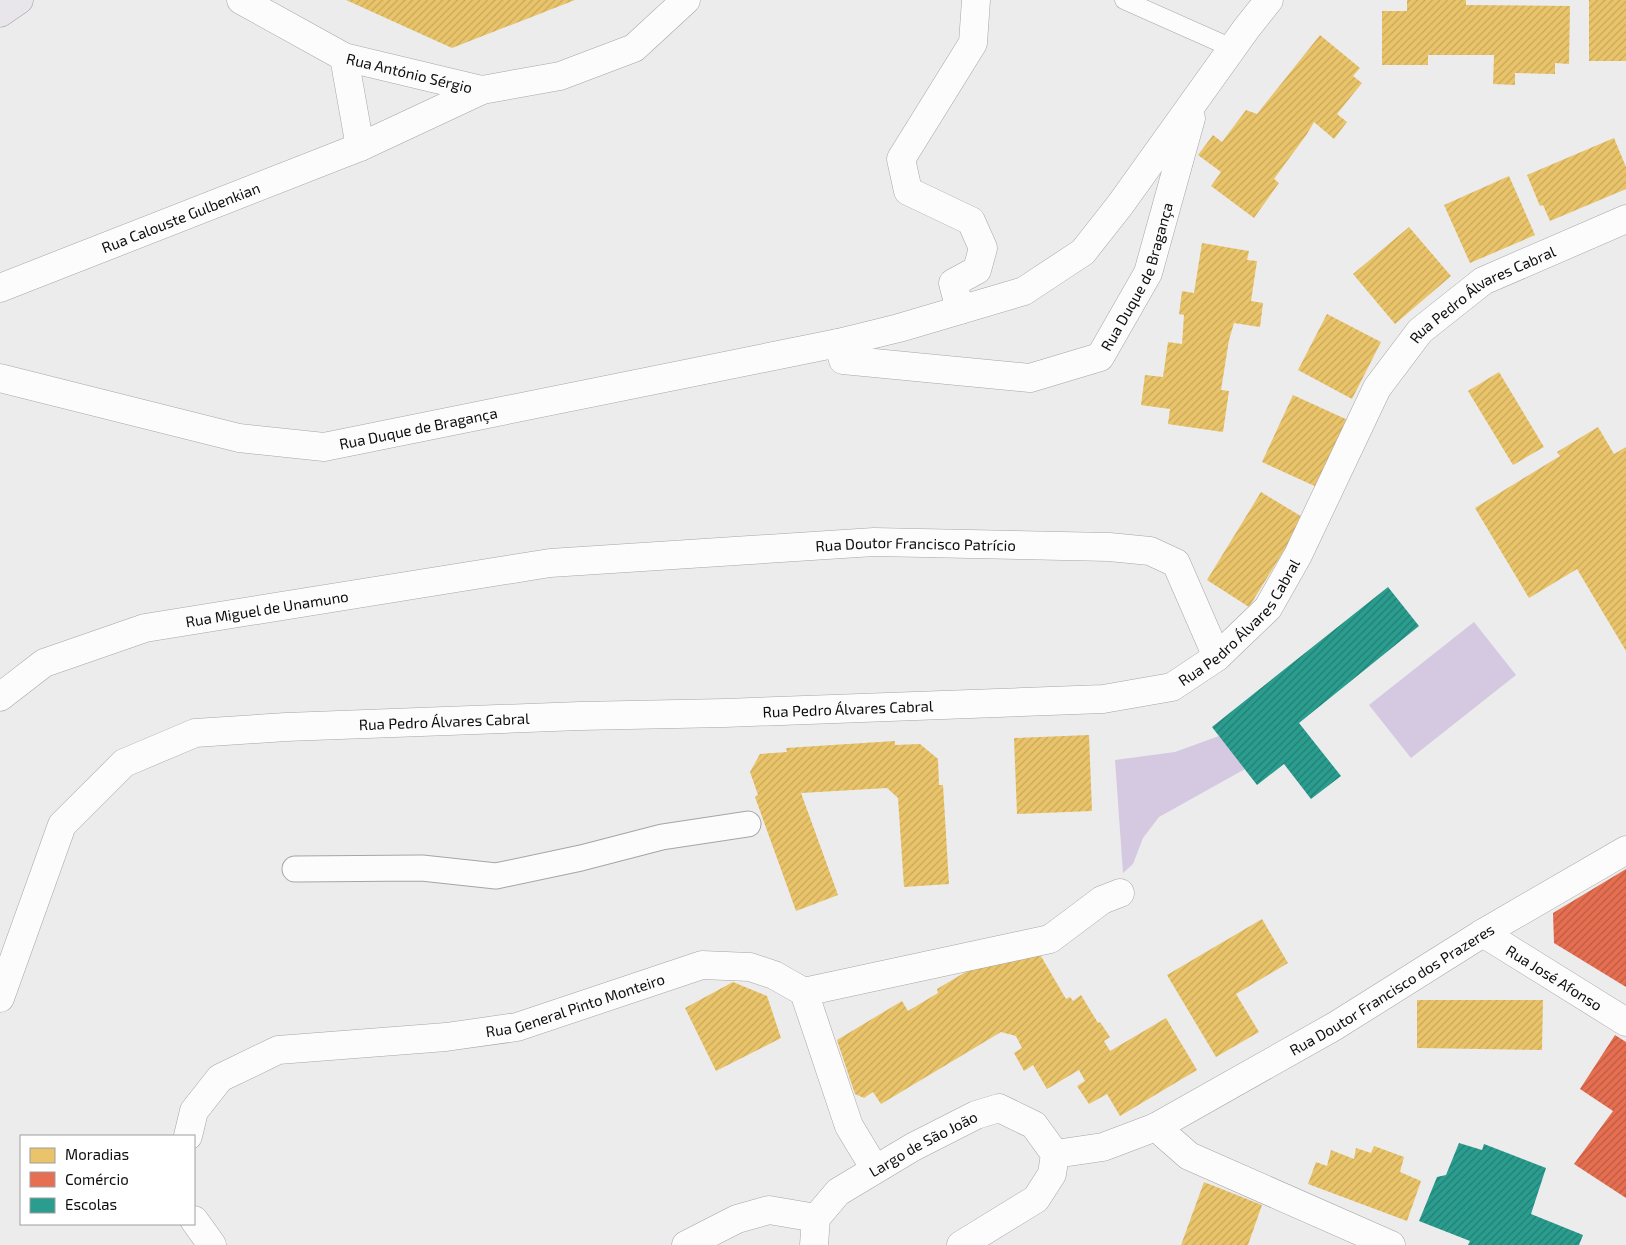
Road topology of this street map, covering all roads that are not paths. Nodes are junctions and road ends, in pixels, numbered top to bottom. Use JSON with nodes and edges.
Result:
{"nodes":[{"id":1,"x":19,"y":0,"type":"edge"},
{"id":2,"x":242,"y":0,"type":"edge"},
{"id":3,"x":686,"y":0,"type":"edge"},
{"id":4,"x":976,"y":0,"type":"edge"},
{"id":5,"x":1124,"y":0,"type":"edge"},
{"id":6,"x":1268,"y":0,"type":"edge"},
{"id":7,"x":0,"y":13,"type":"edge"},
{"id":8,"x":1232,"y":48,"type":"junction"},
{"id":9,"x":344,"y":57,"type":"junction"},
{"id":10,"x":482,"y":90,"type":"junction"},
{"id":11,"x":1196,"y":99,"type":"junction"},
{"id":12,"x":360,"y":147,"type":"junction"},
{"id":13,"x":1626,"y":219,"type":"edge"},
{"id":14,"x":0,"y":288,"type":"edge"},
{"id":15,"x":960,"y":310,"type":"junction"},
{"id":16,"x":838,"y":343,"type":"junction"},
{"id":17,"x":0,"y":378,"type":"edge"},
{"id":18,"x":550,"y":563,"type":"joint"},
{"id":19,"x":1217,"y":657,"type":"junction"},
{"id":20,"x":0,"y":697,"type":"edge"},
{"id":21,"x":748,"y":824,"type":"dead end"},
{"id":22,"x":1626,"y":850,"type":"edge"},
{"id":23,"x":295,"y":869,"type":"dead end"},
{"id":24,"x":1120,"y":893,"type":"dead end"},
{"id":25,"x":1483,"y":933,"type":"junction"},
{"id":26,"x":804,"y":992,"type":"junction"},
{"id":27,"x":0,"y":998,"type":"edge"},
{"id":28,"x":1626,"y":1022,"type":"edge"},
{"id":29,"x":1156,"y":1126,"type":"junction"},
{"id":30,"x":188,"y":1135,"type":"edge"},
{"id":31,"x":1055,"y":1154,"type":"junction"},
{"id":32,"x":875,"y":1169,"type":"junction"},
{"id":33,"x":816,"y":1218,"type":"junction"},
{"id":34,"x":195,"y":1221,"type":"edge"},
{"id":35,"x":212,"y":1245,"type":"edge"},
{"id":36,"x":686,"y":1245,"type":"edge"},
{"id":37,"x":814,"y":1245,"type":"edge"},
{"id":38,"x":961,"y":1245,"type":"edge"},
{"id":39,"x":1391,"y":1245,"type":"edge"}],
"edges":[{"from":1,"to":7,"type":"main road"},
{"from":2,"to":9,"type":"street","name":"Rua António Sérgio"},
{"from":3,"to":10,"type":"street","name":"Rua António Sérgio"},
{"from":4,"to":15,"type":"street"},
{"from":5,"to":8,"type":"lane"},
{"from":6,"to":8,"type":"street","name":"Rua Duque de Bragança"},
{"from":8,"to":11,"type":"street","name":"Rua Duque de Bragança"},
{"from":9,"to":10,"type":"street","name":"Rua António Sérgio"},
{"from":9,"to":12,"type":"street"},
{"from":10,"to":12,"type":"street","name":"Rua Calouste Gulbenkian"},
{"from":11,"to":15,"type":"street","name":"Rua Duque de Bragança"},
{"from":11,"to":16,"type":"street","name":"Rua Duque de Bragança"},
{"from":12,"to":14,"type":"street","name":"Rua Calouste Gulbenkian"},
{"from":13,"to":19,"type":"street","name":"Rua Pedro Álvares Cabral"},
{"from":15,"to":16,"type":"street","name":"Rua Duque de Bragança"},
{"from":16,"to":17,"type":"street","name":"Rua Duque de Bragança"},
{"from":18,"to":19,"type":"street","name":"Rua Doutor Francisco Patrício"},
{"from":18,"to":20,"type":"street","name":"Rua Miguel de Unamuno"},
{"from":19,"to":27,"type":"street","name":"Rua Pedro Álvares Cabral"},
{"from":21,"to":23,"type":"street"},
{"from":22,"to":25,"type":"street","name":"Rua Doutor Francisco dos Prazeres"},
{"from":24,"to":26,"type":"street"},
{"from":25,"to":28,"type":"street","name":"Rua José Afonso"},
{"from":25,"to":29,"type":"street","name":"Rua Doutor Francisco dos Prazeres"},
{"from":26,"to":30,"type":"street","name":"Rua General Pinto Monteiro"},
{"from":26,"to":32,"type":"street"},
{"from":29,"to":31,"type":"street"},
{"from":29,"to":39,"type":"street"},
{"from":31,"to":32,"type":"street","name":"Largo de São João"},
{"from":31,"to":38,"type":"street"},
{"from":32,"to":33,"type":"street","name":"Largo de São João"},
{"from":33,"to":36,"type":"street"},
{"from":33,"to":37,"type":"street"},
{"from":34,"to":35,"type":"street"}]}
